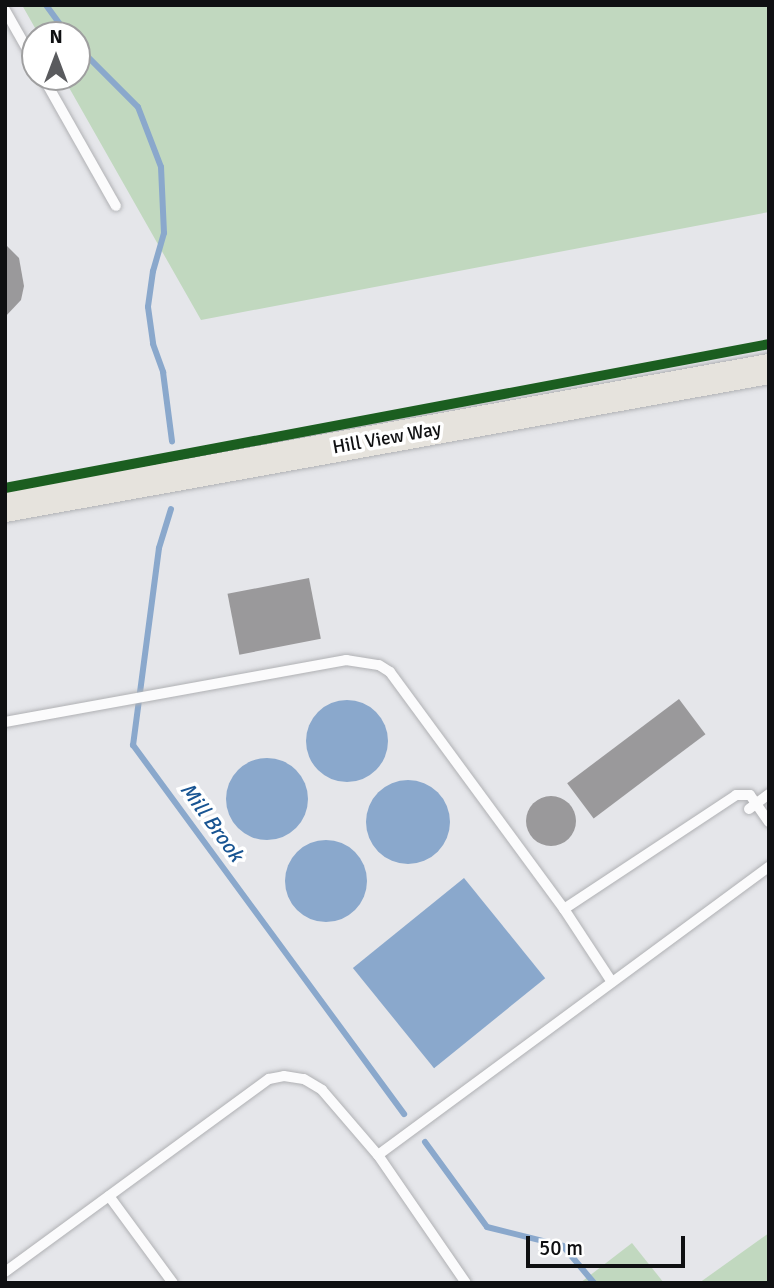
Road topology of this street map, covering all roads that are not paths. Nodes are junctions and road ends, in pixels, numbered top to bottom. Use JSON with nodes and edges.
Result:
{"nodes":[{"id":1,"x":5,"y":10,"type":"edge"},
{"id":2,"x":21,"y":38,"type":"edge"},
{"id":3,"x":51,"y":91,"type":"edge"},
{"id":4,"x":116,"y":206,"type":"dead end"},
{"id":5,"x":769,"y":369,"type":"edge"},
{"id":6,"x":5,"y":507,"type":"edge"},
{"id":7,"x":5,"y":722,"type":"edge"},
{"id":8,"x":769,"y":794,"type":"edge"},
{"id":9,"x":753,"y":806,"type":"junction"},
{"id":10,"x":769,"y":822,"type":"edge"},
{"id":11,"x":769,"y":867,"type":"edge"},
{"id":12,"x":564,"y":909,"type":"junction"},
{"id":13,"x":612,"y":982,"type":"junction"},
{"id":14,"x":378,"y":1155,"type":"junction"},
{"id":15,"x":109,"y":1196,"type":"junction"},
{"id":16,"x":5,"y":1272,"type":"edge"},
{"id":17,"x":173,"y":1283,"type":"edge"},
{"id":18,"x":466,"y":1283,"type":"edge"}],
"edges":[{"from":1,"to":2,"type":"lane"},
{"from":3,"to":4,"type":"lane"},
{"from":5,"to":6,"type":"main road","name":"Hill View Way"},
{"from":7,"to":12,"type":"lane"},
{"from":8,"to":9,"type":"lane"},
{"from":9,"to":10,"type":"lane"},
{"from":9,"to":12,"type":"lane"},
{"from":11,"to":13,"type":"lane"},
{"from":12,"to":13,"type":"lane"},
{"from":13,"to":14,"type":"lane"},
{"from":14,"to":15,"type":"lane"},
{"from":14,"to":18,"type":"lane"},
{"from":15,"to":16,"type":"lane"},
{"from":15,"to":17,"type":"lane"}]}
